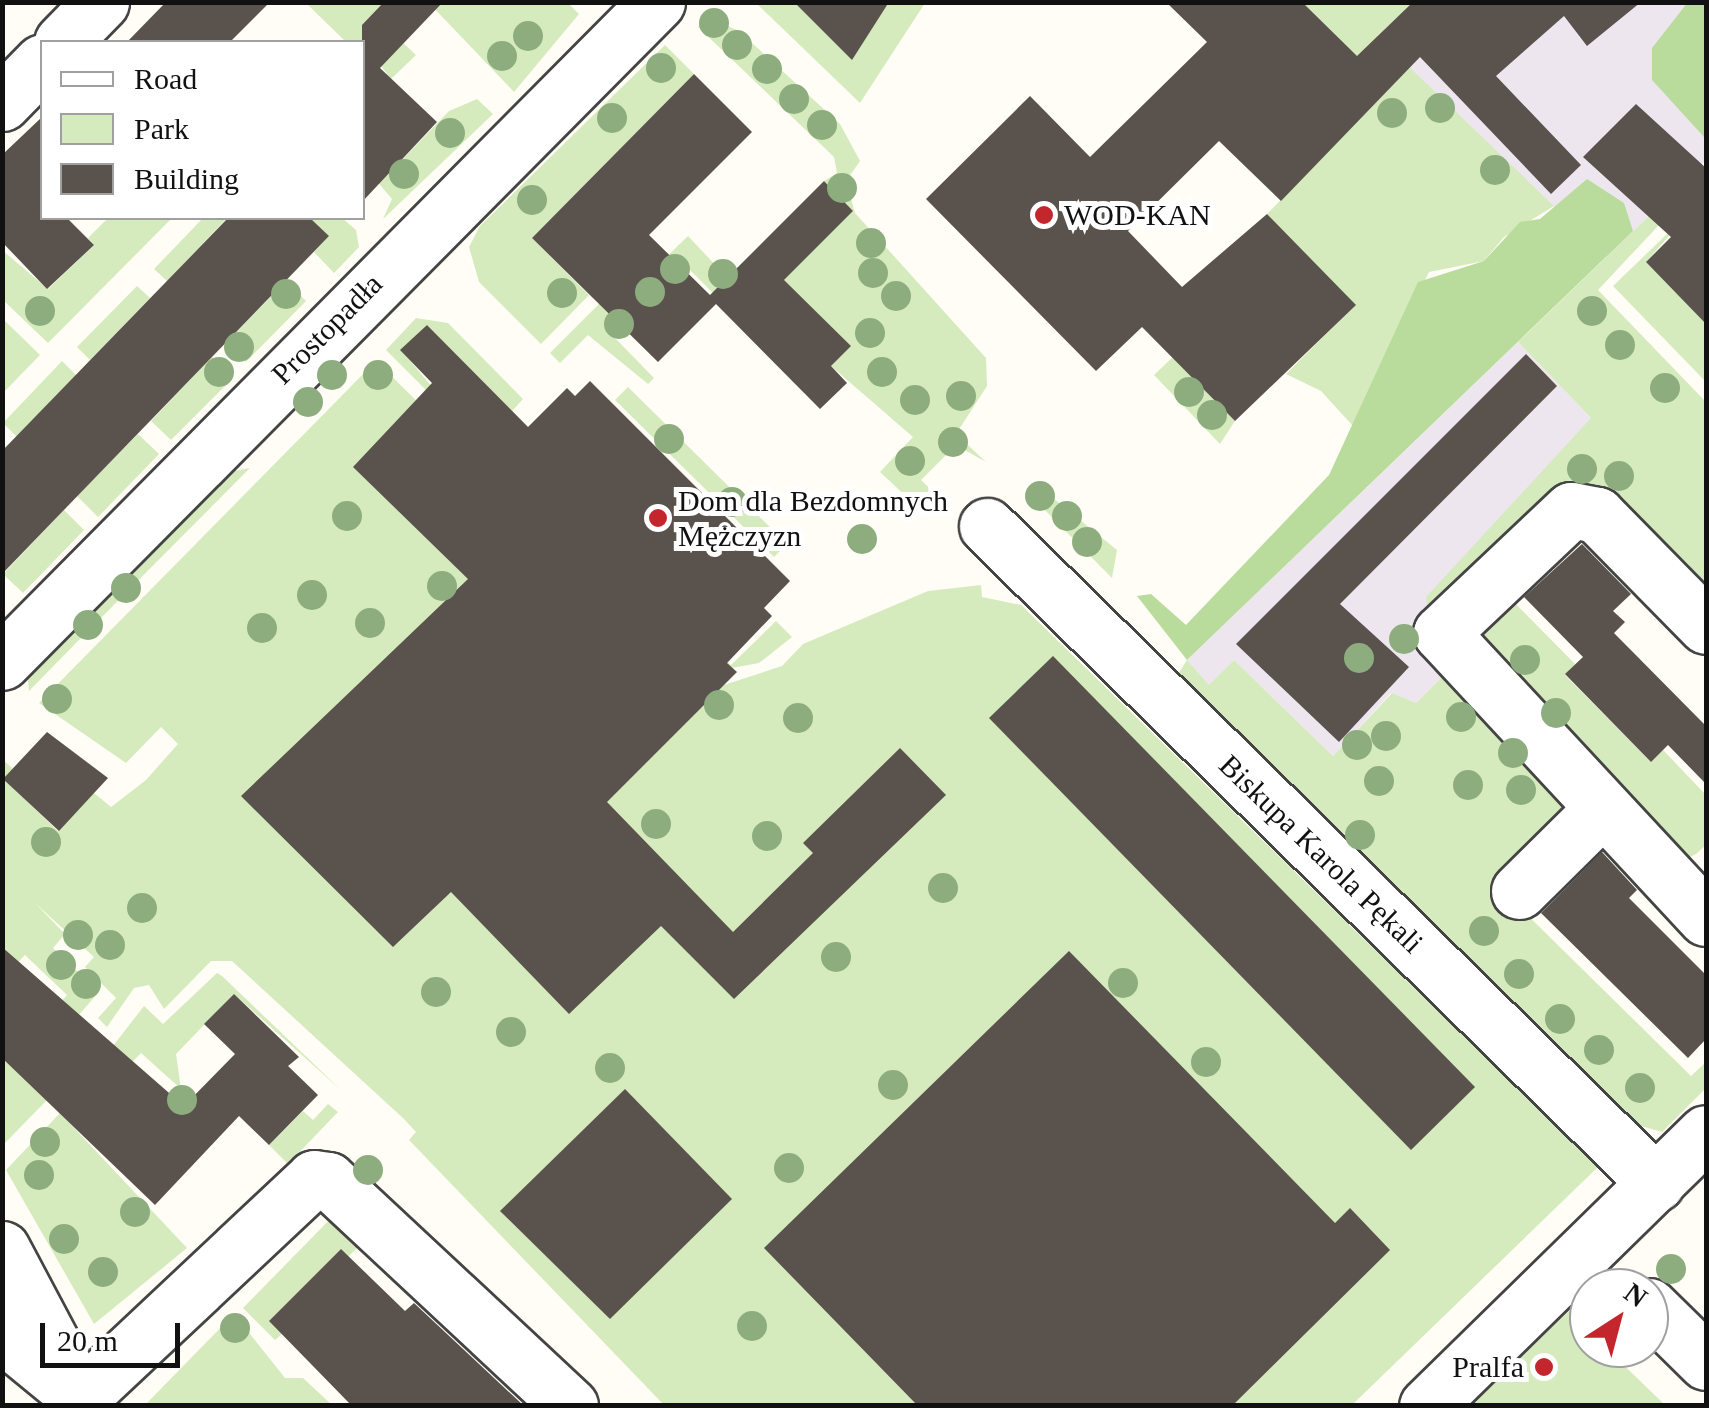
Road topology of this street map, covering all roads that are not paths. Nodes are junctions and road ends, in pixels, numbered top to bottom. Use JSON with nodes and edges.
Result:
{"nodes":[{"id":1,"x":101,"y":2,"type":"edge"},
{"id":2,"x":637,"y":9,"type":"edge"},
{"id":3,"x":64,"y":40,"type":"edge"},
{"id":4,"x":40,"y":64,"type":"edge"},
{"id":5,"x":2,"y":103,"type":"edge"},
{"id":6,"x":987,"y":526,"type":"dead end"},
{"id":7,"x":1706,"y":626,"type":"edge"},
{"id":8,"x":2,"y":662,"type":"edge"},
{"id":9,"x":1602,"y":809,"type":"junction"},
{"id":10,"x":1520,"y":891,"type":"dead end"},
{"id":11,"x":1706,"y":915,"type":"edge"},
{"id":12,"x":1706,"y":1133,"type":"edge"},
{"id":13,"x":1656,"y":1182,"type":"junction"},
{"id":14,"x":1589,"y":1247,"type":"junction"},
{"id":15,"x":2,"y":1250,"type":"edge"},
{"id":16,"x":1611,"y":1268,"type":"edge"},
{"id":17,"x":1669,"y":1326,"type":"edge"},
{"id":18,"x":2,"y":1334,"type":"edge"},
{"id":19,"x":1706,"y":1362,"type":"edge"},
{"id":20,"x":83,"y":1402,"type":"edge"},
{"id":21,"x":570,"y":1406,"type":"edge"},
{"id":22,"x":1427,"y":1406,"type":"edge"}],
"edges":[{"from":1,"to":3,"type":"street"},
{"from":2,"to":8,"type":"street","name":"Prostopadła"},
{"from":4,"to":5,"type":"street"},
{"from":6,"to":13,"type":"street","name":"Biskupa Karola Pękali"},
{"from":7,"to":9,"type":"street"},
{"from":9,"to":10,"type":"street"},
{"from":9,"to":11,"type":"street"},
{"from":12,"to":13,"type":"street"},
{"from":13,"to":14,"type":"street"},
{"from":14,"to":16,"type":"street"},
{"from":14,"to":22,"type":"street"},
{"from":15,"to":20,"type":"street"},
{"from":17,"to":19,"type":"street"},
{"from":18,"to":20,"type":"street"},
{"from":20,"to":21,"type":"street"}]}
